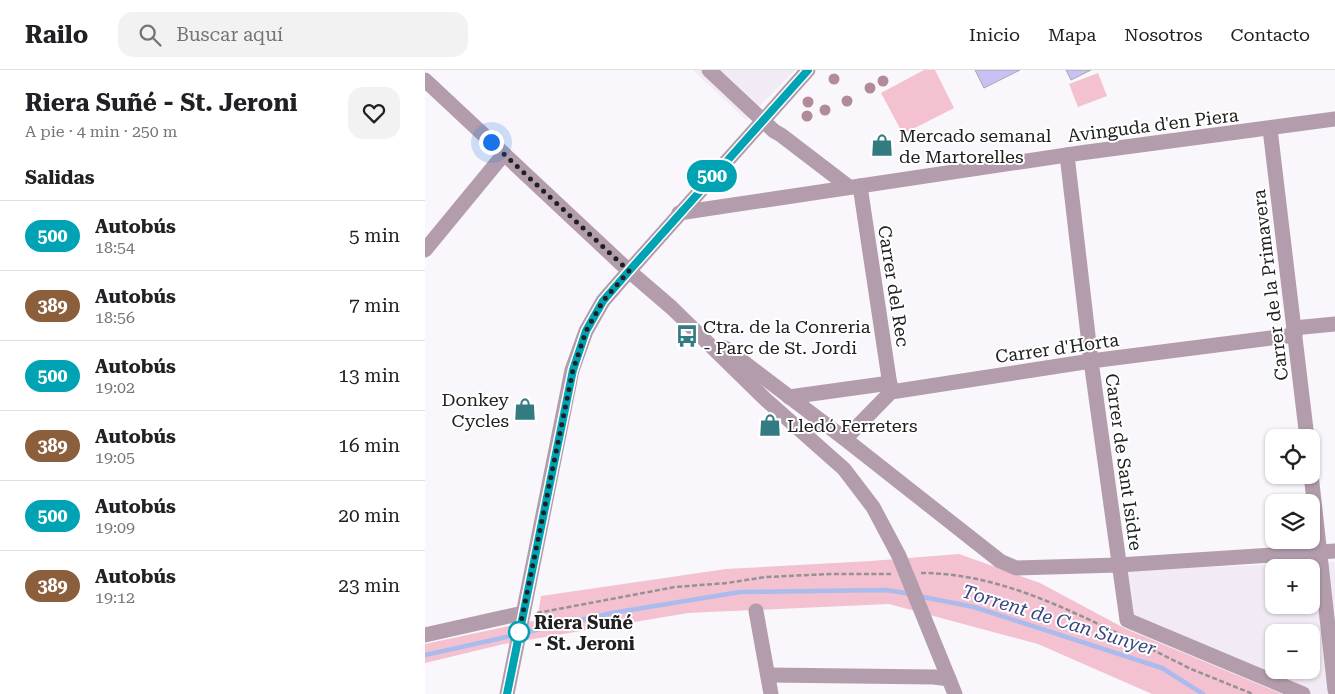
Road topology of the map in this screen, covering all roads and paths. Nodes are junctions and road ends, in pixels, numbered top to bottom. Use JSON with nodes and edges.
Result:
{"nodes":[{"id":1,"x":709,"y":70,"type":"edge"},
{"id":2,"x":808,"y":70,"type":"edge"},
{"id":3,"x":425,"y":80,"type":"edge"},
{"id":4,"x":1335,"y":119,"type":"edge"},
{"id":5,"x":762,"y":121,"type":"junction"},
{"id":6,"x":1270,"y":129,"type":"junction"},
{"id":7,"x":504,"y":154,"type":"junction"},
{"id":8,"x":1067,"y":155,"type":"junction"},
{"id":9,"x":855,"y":186,"type":"junction"},
{"id":10,"x":679,"y":213,"type":"junction"},
{"id":11,"x":425,"y":250,"type":"edge"},
{"id":12,"x":629,"y":271,"type":"junction"},
{"id":13,"x":672,"y":308,"type":"junction"},
{"id":14,"x":1335,"y":324,"type":"edge"},
{"id":15,"x":1295,"y":332,"type":"junction"},
{"id":16,"x":1091,"y":361,"type":"junction"},
{"id":17,"x":891,"y":388,"type":"junction"},
{"id":18,"x":789,"y":397,"type":"junction"},
{"id":19,"x":1306,"y":429,"type":"edge"},
{"id":20,"x":845,"y":440,"type":"junction"},
{"id":21,"x":1313,"y":484,"type":"edge"},
{"id":22,"x":1328,"y":552,"type":"edge"},
{"id":23,"x":1119,"y":565,"type":"junction"},
{"id":24,"x":897,"y":574,"type":"dead end"},
{"id":25,"x":915,"y":574,"type":"dead end"},
{"id":26,"x":757,"y":611,"type":"dead end"},
{"id":27,"x":523,"y":617,"type":"junction"},
{"id":28,"x":1121,"y":634,"type":"dead end"},
{"id":29,"x":425,"y":635,"type":"edge"},
{"id":30,"x":1129,"y":639,"type":"dead end"},
{"id":31,"x":767,"y":675,"type":"junction"},
{"id":32,"x":949,"y":679,"type":"junction"},
{"id":33,"x":1335,"y":690,"type":"edge"},
{"id":34,"x":507,"y":694,"type":"edge"},
{"id":35,"x":771,"y":694,"type":"edge"},
{"id":36,"x":955,"y":694,"type":"edge"},
{"id":37,"x":1253,"y":694,"type":"edge"},
{"id":38,"x":1303,"y":694,"type":"edge"}],
"edges":[{"from":1,"to":5,"type":"street"},
{"from":2,"to":5,"type":"street"},
{"from":3,"to":7,"type":"street"},
{"from":4,"to":6,"type":"street","name":"Avinguda d'en Piera"},
{"from":5,"to":9,"type":"street"},
{"from":5,"to":10,"type":"street"},
{"from":6,"to":8,"type":"street","name":"Avinguda d'en Piera"},
{"from":6,"to":15,"type":"street","name":"Carrer de la Primavera"},
{"from":7,"to":11,"type":"street"},
{"from":7,"to":12,"type":"street"},
{"from":8,"to":9,"type":"street","name":"Avinguda d'en Piera"},
{"from":8,"to":16,"type":"street","name":"Carrer de Sant Isidre"},
{"from":9,"to":10,"type":"street","name":"Avinguda d'en Piera"},
{"from":9,"to":17,"type":"street","name":"Carrer del Rec"},
{"from":10,"to":12,"type":"street"},
{"from":12,"to":13,"type":"street"},
{"from":12,"to":27,"type":"street"},
{"from":13,"to":18,"type":"street"},
{"from":13,"to":32,"type":"street"},
{"from":14,"to":15,"type":"street","name":"Carrer d'Horta"},
{"from":15,"to":16,"type":"street","name":"Carrer d'Horta"},
{"from":15,"to":19,"type":"street","name":"Carrer de la Primavera"},
{"from":16,"to":17,"type":"street","name":"Carrer d'Horta"},
{"from":16,"to":23,"type":"street","name":"Carrer de Sant Isidre"},
{"from":17,"to":18,"type":"street","name":"Carrer d'Horta"},
{"from":17,"to":20,"type":"street"},
{"from":18,"to":20,"type":"street"},
{"from":20,"to":23,"type":"street"},
{"from":21,"to":22,"type":"street"},
{"from":22,"to":23,"type":"street"},
{"from":22,"to":33,"type":"street"},
{"from":23,"to":38,"type":"street","name":"Carrer de Sant Isidre"},
{"from":24,"to":27,"type":"path"},
{"from":25,"to":28,"type":"path"},
{"from":26,"to":31,"type":"street"},
{"from":27,"to":29,"type":"street"},
{"from":27,"to":34,"type":"street"},
{"from":30,"to":37,"type":"path"},
{"from":31,"to":32,"type":"street"},
{"from":31,"to":35,"type":"street"},
{"from":32,"to":36,"type":"street"}]}
